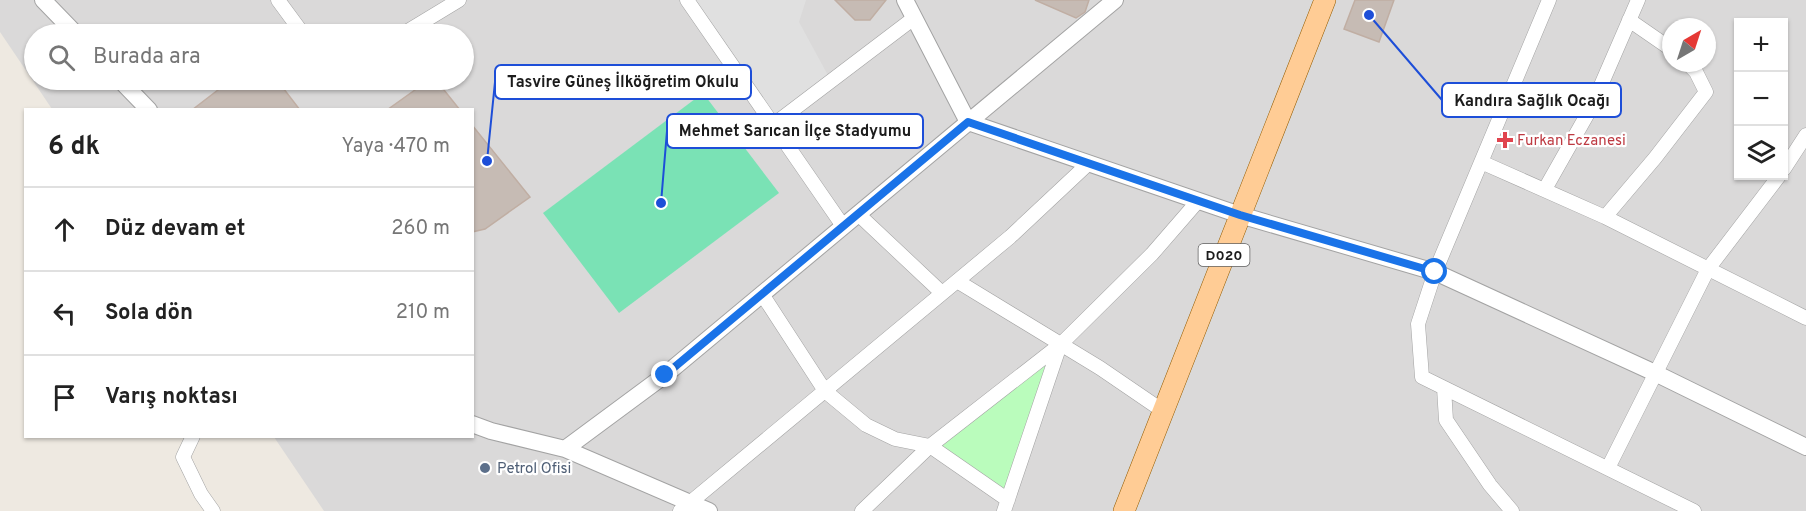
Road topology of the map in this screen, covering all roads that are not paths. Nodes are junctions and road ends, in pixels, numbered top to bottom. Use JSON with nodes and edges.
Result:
{"nodes":[{"id":1,"x":43,"y":0,"type":"edge"},
{"id":2,"x":278,"y":0,"type":"edge"},
{"id":3,"x":459,"y":0,"type":"edge"},
{"id":4,"x":687,"y":0,"type":"edge"},
{"id":5,"x":904,"y":0,"type":"edge"},
{"id":6,"x":1115,"y":0,"type":"edge"},
{"id":7,"x":1325,"y":0,"type":"edge"},
{"id":8,"x":1550,"y":0,"type":"edge"},
{"id":9,"x":1638,"y":0,"type":"edge"},
{"id":10,"x":914,"y":18,"type":"junction"},
{"id":11,"x":1629,"y":20,"type":"junction"},
{"id":12,"x":66,"y":24,"type":"edge"},
{"id":13,"x":296,"y":24,"type":"edge"},
{"id":14,"x":419,"y":24,"type":"edge"},
{"id":15,"x":1662,"y":43,"type":"edge"},
{"id":16,"x":1696,"y":72,"type":"edge"},
{"id":17,"x":130,"y":90,"type":"edge"},
{"id":18,"x":147,"y":108,"type":"edge"},
{"id":19,"x":968,"y":122,"type":"junction"},
{"id":20,"x":773,"y":125,"type":"junction"},
{"id":21,"x":1806,"y":135,"type":"edge"},
{"id":22,"x":1481,"y":162,"type":"junction"},
{"id":23,"x":1089,"y":163,"type":"junction"},
{"id":24,"x":1788,"y":163,"type":"edge"},
{"id":25,"x":1776,"y":180,"type":"edge"},
{"id":26,"x":1545,"y":189,"type":"junction"},
{"id":27,"x":1198,"y":201,"type":"junction"},
{"id":28,"x":858,"y":213,"type":"junction"},
{"id":29,"x":1240,"y":215,"type":"junction"},
{"id":30,"x":1605,"y":217,"type":"junction"},
{"id":31,"x":843,"y":226,"type":"junction"},
{"id":32,"x":1708,"y":269,"type":"junction"},
{"id":33,"x":1435,"y":272,"type":"junction"},
{"id":34,"x":957,"y":281,"type":"junction"},
{"id":35,"x":942,"y":293,"type":"junction"},
{"id":36,"x":762,"y":294,"type":"junction"},
{"id":37,"x":1806,"y":318,"type":"edge"},
{"id":38,"x":1061,"y":344,"type":"junction"},
{"id":39,"x":1655,"y":373,"type":"junction"},
{"id":40,"x":1444,"y":388,"type":"junction"},
{"id":41,"x":825,"y":391,"type":"junction"},
{"id":42,"x":1163,"y":411,"type":"junction"},
{"id":43,"x":474,"y":425,"type":"edge"},
{"id":44,"x":192,"y":438,"type":"edge"},
{"id":45,"x":930,"y":446,"type":"junction"},
{"id":46,"x":1806,"y":447,"type":"edge"},
{"id":47,"x":565,"y":449,"type":"junction"},
{"id":48,"x":1608,"y":468,"type":"junction"},
{"id":49,"x":1006,"y":506,"type":"edge"},
{"id":50,"x":685,"y":507,"type":"edge"},
{"id":51,"x":213,"y":511,"type":"edge"},
{"id":52,"x":709,"y":511,"type":"edge"},
{"id":53,"x":862,"y":511,"type":"edge"},
{"id":54,"x":1124,"y":511,"type":"edge"},
{"id":55,"x":1512,"y":511,"type":"edge"},
{"id":56,"x":1694,"y":511,"type":"edge"}],
"edges":[{"from":1,"to":12,"type":"street"},
{"from":2,"to":13,"type":"street"},
{"from":3,"to":14,"type":"street"},
{"from":4,"to":20,"type":"street"},
{"from":5,"to":10,"type":"street"},
{"from":6,"to":19,"type":"street"},
{"from":7,"to":29,"type":"main road","number":"D020"},
{"from":8,"to":22,"type":"street"},
{"from":9,"to":11,"type":"street"},
{"from":10,"to":19,"type":"street"},
{"from":10,"to":20,"type":"street"},
{"from":11,"to":15,"type":"street"},
{"from":11,"to":26,"type":"street"},
{"from":16,"to":30,"type":"street"},
{"from":17,"to":18,"type":"street"},
{"from":19,"to":23,"type":"street"},
{"from":19,"to":28,"type":"street"},
{"from":20,"to":31,"type":"street"},
{"from":21,"to":24,"type":"street"},
{"from":22,"to":26,"type":"street"},
{"from":22,"to":33,"type":"street"},
{"from":23,"to":27,"type":"street"},
{"from":23,"to":34,"type":"street"},
{"from":25,"to":32,"type":"street"},
{"from":26,"to":30,"type":"street"},
{"from":27,"to":29,"type":"street"},
{"from":27,"to":38,"type":"street"},
{"from":28,"to":31,"type":"street"},
{"from":28,"to":35,"type":"street"},
{"from":29,"to":33,"type":"street"},
{"from":29,"to":42,"type":"main road","number":"D020"},
{"from":30,"to":32,"type":"street"},
{"from":31,"to":36,"type":"street"},
{"from":32,"to":37,"type":"street"},
{"from":32,"to":39,"type":"street"},
{"from":33,"to":39,"type":"street"},
{"from":33,"to":40,"type":"street"},
{"from":34,"to":35,"type":"street"},
{"from":34,"to":38,"type":"street"},
{"from":35,"to":41,"type":"street"},
{"from":36,"to":41,"type":"street"},
{"from":36,"to":47,"type":"street"},
{"from":38,"to":42,"type":"street"},
{"from":38,"to":45,"type":"street"},
{"from":38,"to":49,"type":"street"},
{"from":39,"to":46,"type":"street"},
{"from":39,"to":48,"type":"street"},
{"from":40,"to":48,"type":"street"},
{"from":40,"to":55,"type":"street"},
{"from":41,"to":45,"type":"street"},
{"from":41,"to":50,"type":"street"},
{"from":42,"to":54,"type":"main road","number":"D020"},
{"from":43,"to":47,"type":"street"},
{"from":44,"to":51,"type":"street"},
{"from":45,"to":49,"type":"street"},
{"from":45,"to":53,"type":"street"},
{"from":47,"to":50,"type":"street"},
{"from":48,"to":56,"type":"street"},
{"from":50,"to":52,"type":"street"}]}
